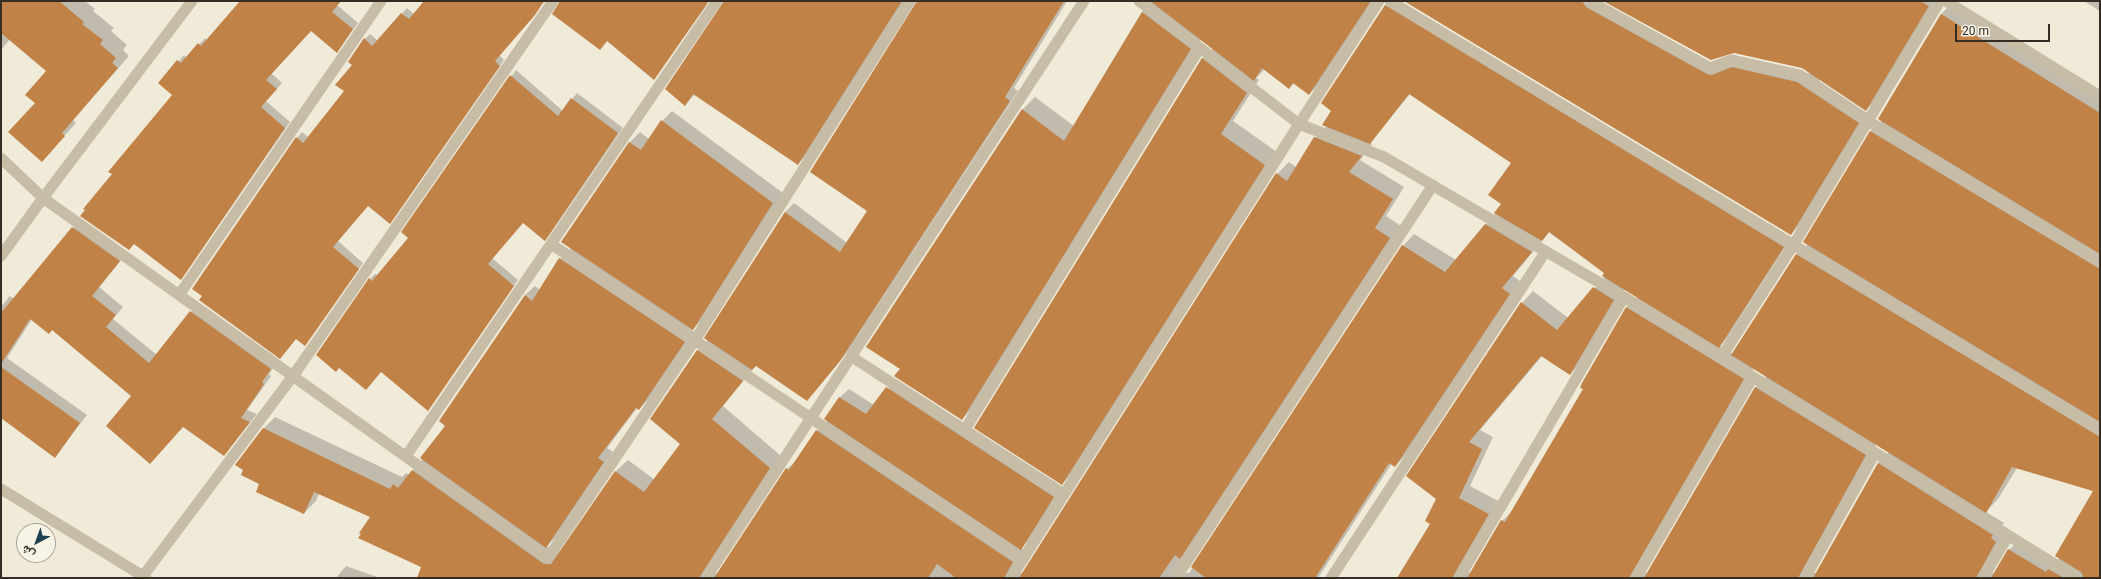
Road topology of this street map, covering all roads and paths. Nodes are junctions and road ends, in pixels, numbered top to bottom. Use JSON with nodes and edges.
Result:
{"nodes":[{"id":1,"x":192,"y":1,"type":"edge"},
{"id":2,"x":382,"y":1,"type":"edge"},
{"id":3,"x":553,"y":1,"type":"edge"},
{"id":4,"x":718,"y":1,"type":"edge"},
{"id":5,"x":910,"y":1,"type":"edge"},
{"id":6,"x":1084,"y":1,"type":"edge"},
{"id":7,"x":1139,"y":1,"type":"edge"},
{"id":8,"x":1379,"y":1,"type":"edge"},
{"id":9,"x":1390,"y":1,"type":"edge"},
{"id":10,"x":1589,"y":1,"type":"edge"},
{"id":11,"x":1940,"y":1,"type":"edge"},
{"id":12,"x":1946,"y":1,"type":"edge"},
{"id":13,"x":1199,"y":49,"type":"junction"},
{"id":14,"x":2100,"y":96,"type":"edge"},
{"id":15,"x":1868,"y":120,"type":"junction"},
{"id":16,"x":1298,"y":124,"type":"junction"},
{"id":17,"x":1,"y":158,"type":"edge"},
{"id":18,"x":1433,"y":185,"type":"junction"},
{"id":19,"x":43,"y":198,"type":"junction"},
{"id":20,"x":551,"y":244,"type":"junction"},
{"id":21,"x":1794,"y":244,"type":"junction"},
{"id":22,"x":1546,"y":251,"type":"junction"},
{"id":23,"x":1,"y":256,"type":"edge"},
{"id":24,"x":2100,"y":262,"type":"edge"},
{"id":25,"x":179,"y":295,"type":"junction"},
{"id":26,"x":1624,"y":297,"type":"junction"},
{"id":27,"x":695,"y":340,"type":"junction"},
{"id":28,"x":1722,"y":356,"type":"junction"},
{"id":29,"x":852,"y":357,"type":"junction"},
{"id":30,"x":293,"y":376,"type":"junction"},
{"id":31,"x":1753,"y":377,"type":"junction"},
{"id":32,"x":812,"y":419,"type":"junction"},
{"id":33,"x":2100,"y":430,"type":"edge"},
{"id":34,"x":964,"y":431,"type":"junction"},
{"id":35,"x":1875,"y":454,"type":"junction"},
{"id":36,"x":406,"y":456,"type":"junction"},
{"id":37,"x":1,"y":489,"type":"edge"},
{"id":38,"x":1064,"y":495,"type":"junction"},
{"id":39,"x":2008,"y":536,"type":"junction"},
{"id":40,"x":1023,"y":560,"type":"junction"},
{"id":41,"x":145,"y":577,"type":"edge"},
{"id":42,"x":706,"y":578,"type":"edge"},
{"id":43,"x":1011,"y":578,"type":"edge"},
{"id":44,"x":1176,"y":578,"type":"edge"},
{"id":45,"x":1331,"y":578,"type":"edge"},
{"id":46,"x":1458,"y":578,"type":"edge"},
{"id":47,"x":1636,"y":578,"type":"edge"},
{"id":48,"x":1805,"y":578,"type":"edge"},
{"id":49,"x":1984,"y":578,"type":"edge"},
{"id":50,"x":2077,"y":578,"type":"edge"}],
"edges":[{"from":1,"to":19,"type":"street"},
{"from":2,"to":25,"type":"street"},
{"from":3,"to":30,"type":"street"},
{"from":4,"to":20,"type":"street"},
{"from":5,"to":27,"type":"street"},
{"from":6,"to":29,"type":"street"},
{"from":7,"to":13,"type":"street"},
{"from":8,"to":16,"type":"street"},
{"from":9,"to":21,"type":"street"},
{"from":10,"to":15,"type":"street"},
{"from":11,"to":15,"type":"street"},
{"from":12,"to":14,"type":"street"},
{"from":13,"to":16,"type":"street"},
{"from":13,"to":34,"type":"street"},
{"from":15,"to":21,"type":"street"},
{"from":15,"to":24,"type":"street"},
{"from":16,"to":18,"type":"street"},
{"from":16,"to":38,"type":"street"},
{"from":17,"to":19,"type":"street"},
{"from":18,"to":22,"type":"street"},
{"from":18,"to":44,"type":"street"},
{"from":19,"to":23,"type":"street"},
{"from":19,"to":25,"type":"street"},
{"from":20,"to":27,"type":"street"},
{"from":20,"to":36,"type":"street"},
{"from":21,"to":28,"type":"street"},
{"from":21,"to":33,"type":"street"},
{"from":22,"to":26,"type":"street"},
{"from":22,"to":45,"type":"street"},
{"from":25,"to":30,"type":"street"},
{"from":26,"to":28,"type":"street"},
{"from":26,"to":46,"type":"street"},
{"from":27,"to":32,"type":"street"},
{"from":27,"to":36,"type":"street"},
{"from":28,"to":31,"type":"street"},
{"from":29,"to":32,"type":"street"},
{"from":29,"to":34,"type":"street"},
{"from":30,"to":36,"type":"street"},
{"from":30,"to":41,"type":"street"},
{"from":31,"to":35,"type":"street"},
{"from":31,"to":47,"type":"street"},
{"from":32,"to":40,"type":"street"},
{"from":32,"to":42,"type":"street"},
{"from":34,"to":38,"type":"street"},
{"from":35,"to":39,"type":"street"},
{"from":35,"to":48,"type":"street"},
{"from":37,"to":41,"type":"street"},
{"from":38,"to":40,"type":"street"},
{"from":39,"to":49,"type":"street"},
{"from":39,"to":50,"type":"street"},
{"from":40,"to":43,"type":"street"}]}
